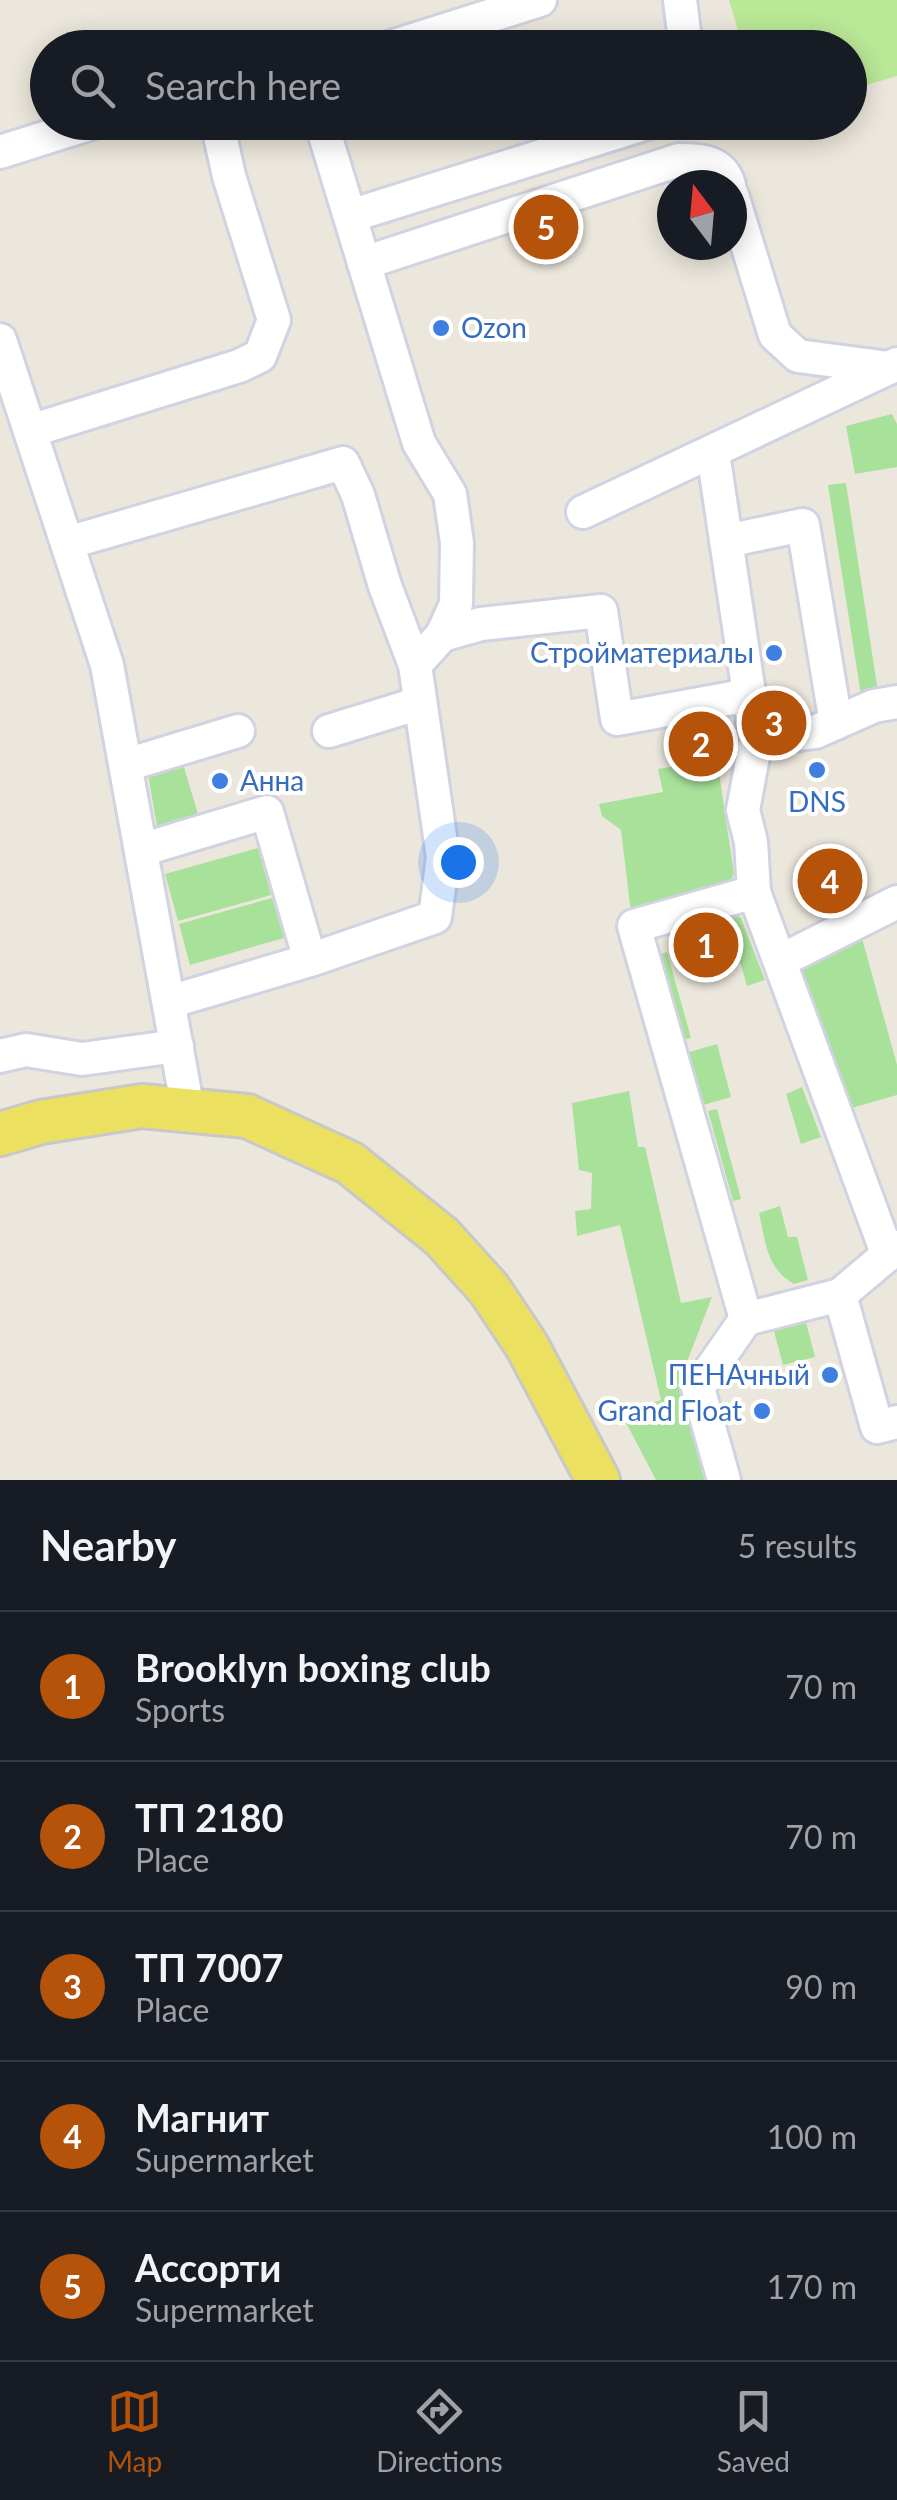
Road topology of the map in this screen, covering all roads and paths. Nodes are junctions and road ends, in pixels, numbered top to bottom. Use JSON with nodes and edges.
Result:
{"nodes":[{"id":1,"x":540,"y":0,"type":"edge"},
{"id":2,"x":680,"y":0,"type":"edge"},
{"id":3,"x":445,"y":30,"type":"edge"},
{"id":4,"x":684,"y":30,"type":"edge"},
{"id":5,"x":38,"y":140,"type":"edge"},
{"id":6,"x":221,"y":140,"type":"edge"},
{"id":7,"x":327,"y":140,"type":"edge"},
{"id":8,"x":593,"y":140,"type":"edge"},
{"id":9,"x":0,"y":152,"type":"edge"},
{"id":10,"x":720,"y":170,"type":"edge"},
{"id":11,"x":350,"y":216,"type":"junction"},
{"id":12,"x":747,"y":244,"type":"edge"},
{"id":13,"x":364,"y":263,"type":"junction"},
{"id":14,"x":0,"y":340,"type":"edge"},
{"id":15,"x":893,"y":366,"type":"edge"},
{"id":16,"x":30,"y":432,"type":"junction"},
{"id":17,"x":713,"y":453,"type":"junction"},
{"id":18,"x":583,"y":512,"type":"dead end"},
{"id":19,"x":726,"y":541,"type":"junction"},
{"id":20,"x":67,"y":543,"type":"junction"},
{"id":21,"x":442,"y":635,"type":"junction"},
{"id":22,"x":415,"y":665,"type":"junction"},
{"id":23,"x":750,"y":695,"type":"junction"},
{"id":24,"x":897,"y":702,"type":"edge"},
{"id":25,"x":420,"y":703,"type":"junction"},
{"id":26,"x":836,"y":722,"type":"junction"},
{"id":27,"x":238,"y":731,"type":"dead end"},
{"id":28,"x":329,"y":731,"type":"dead end"},
{"id":29,"x":756,"y":740,"type":"junction"},
{"id":30,"x":126,"y":765,"type":"junction"},
{"id":31,"x":141,"y":850,"type":"junction"},
{"id":32,"x":754,"y":892,"type":"junction"},
{"id":33,"x":894,"y":911,"type":"edge"},
{"id":34,"x":310,"y":960,"type":"junction"},
{"id":35,"x":782,"y":960,"type":"junction"},
{"id":36,"x":169,"y":1002,"type":"junction"},
{"id":37,"x":176,"y":1046,"type":"junction"},
{"id":38,"x":0,"y":1056,"type":"edge"},
{"id":39,"x":188,"y":1110,"type":"junction"},
{"id":40,"x":0,"y":1134,"type":"edge"},
{"id":41,"x":892,"y":1250,"type":"edge"},
{"id":42,"x":840,"y":1296,"type":"junction"},
{"id":43,"x":746,"y":1320,"type":"junction"},
{"id":44,"x":897,"y":1422,"type":"edge"},
{"id":45,"x":598,"y":1480,"type":"edge"},
{"id":46,"x":724,"y":1480,"type":"edge"}],
"edges":[{"from":1,"to":3,"type":"street"},
{"from":2,"to":4,"type":"street"},
{"from":5,"to":9,"type":"street"},
{"from":6,"to":16,"type":"street"},
{"from":7,"to":11,"type":"street"},
{"from":8,"to":11,"type":"street"},
{"from":10,"to":13,"type":"street"},
{"from":11,"to":13,"type":"street"},
{"from":12,"to":15,"type":"street"},
{"from":13,"to":21,"type":"street"},
{"from":14,"to":16,"type":"street"},
{"from":15,"to":17,"type":"street"},
{"from":16,"to":20,"type":"street"},
{"from":17,"to":18,"type":"street"},
{"from":17,"to":19,"type":"street"},
{"from":19,"to":23,"type":"street"},
{"from":19,"to":26,"type":"street"},
{"from":20,"to":22,"type":"street"},
{"from":20,"to":30,"type":"street"},
{"from":21,"to":22,"type":"street"},
{"from":21,"to":23,"type":"street"},
{"from":22,"to":25,"type":"street"},
{"from":23,"to":29,"type":"street"},
{"from":24,"to":26,"type":"street"},
{"from":25,"to":28,"type":"street"},
{"from":25,"to":34,"type":"street"},
{"from":26,"to":29,"type":"street"},
{"from":27,"to":30,"type":"street"},
{"from":29,"to":32,"type":"street"},
{"from":30,"to":31,"type":"street"},
{"from":31,"to":34,"type":"street"},
{"from":31,"to":36,"type":"street"},
{"from":32,"to":35,"type":"street"},
{"from":32,"to":43,"type":"street"},
{"from":33,"to":35,"type":"street"},
{"from":34,"to":36,"type":"street"},
{"from":35,"to":41,"type":"street"},
{"from":36,"to":37,"type":"street"},
{"from":37,"to":38,"type":"street"},
{"from":37,"to":39,"type":"street"},
{"from":39,"to":40,"type":"main road"},
{"from":39,"to":45,"type":"main road"},
{"from":41,"to":42,"type":"street"},
{"from":42,"to":43,"type":"street"},
{"from":42,"to":44,"type":"street"},
{"from":43,"to":46,"type":"street"}]}
